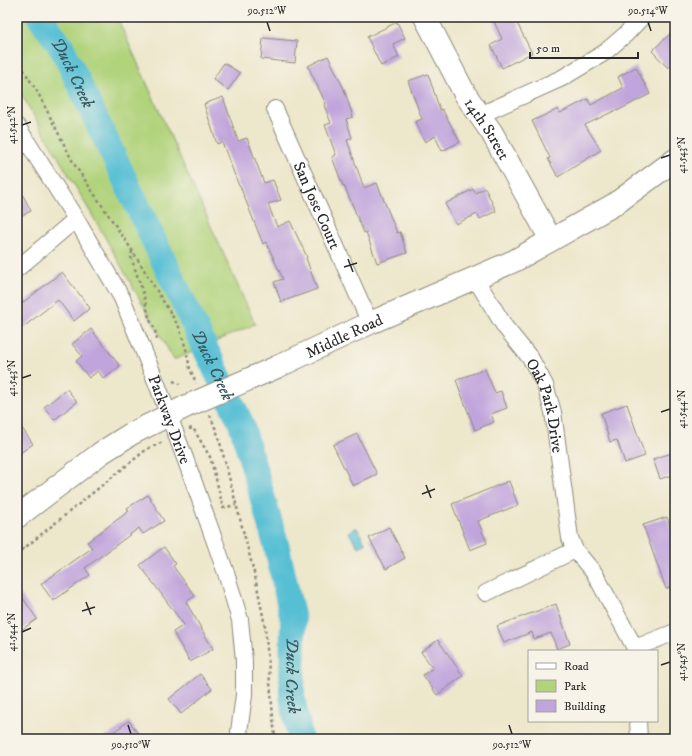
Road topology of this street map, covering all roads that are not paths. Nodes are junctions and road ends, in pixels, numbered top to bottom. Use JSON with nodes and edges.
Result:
{"nodes":[{"id":1,"x":425,"y":17,"type":"edge"},
{"id":2,"x":642,"y":17,"type":"edge"},
{"id":3,"x":275,"y":109,"type":"dead end"},
{"id":4,"x":480,"y":115,"type":"junction"},
{"id":5,"x":17,"y":126,"type":"edge"},
{"id":6,"x":675,"y":160,"type":"edge"},
{"id":7,"x":76,"y":219,"type":"junction"},
{"id":8,"x":551,"y":240,"type":"junction"},
{"id":9,"x":17,"y":269,"type":"edge"},
{"id":10,"x":475,"y":278,"type":"junction"},
{"id":11,"x":370,"y":323,"type":"junction"},
{"id":12,"x":185,"y":403,"type":"junction"},
{"id":13,"x":17,"y":517,"type":"edge"},
{"id":14,"x":575,"y":550,"type":"junction"},
{"id":15,"x":486,"y":593,"type":"dead end"},
{"id":16,"x":675,"y":632,"type":"edge"},
{"id":17,"x":635,"y":649,"type":"edge"},
{"id":18,"x":638,"y":722,"type":"edge"},
{"id":19,"x":236,"y":737,"type":"edge"},
{"id":20,"x":639,"y":739,"type":"edge"}],
"edges":[{"from":1,"to":4,"type":"main road","name":"14th Street"},
{"from":2,"to":4,"type":"street"},
{"from":3,"to":11,"type":"street","name":"San Jose Court"},
{"from":4,"to":8,"type":"main road","name":"14th Street"},
{"from":5,"to":7,"type":"street","name":"Parkway Drive"},
{"from":6,"to":8,"type":"main road","name":"Middle Road"},
{"from":7,"to":9,"type":"street"},
{"from":7,"to":12,"type":"street","name":"Parkway Drive"},
{"from":8,"to":10,"type":"main road","name":"Middle Road"},
{"from":10,"to":11,"type":"main road","name":"Middle Road"},
{"from":10,"to":14,"type":"street","name":"Oak Park Drive"},
{"from":11,"to":12,"type":"main road","name":"Middle Road","bridge":true},
{"from":12,"to":13,"type":"main road","name":"Middle Road"},
{"from":12,"to":19,"type":"street","name":"Parkway Drive"},
{"from":14,"to":15,"type":"street"},
{"from":14,"to":17,"type":"street","name":"Oak Park Drive"},
{"from":16,"to":17,"type":"street"},
{"from":18,"to":20,"type":"street"}]}
